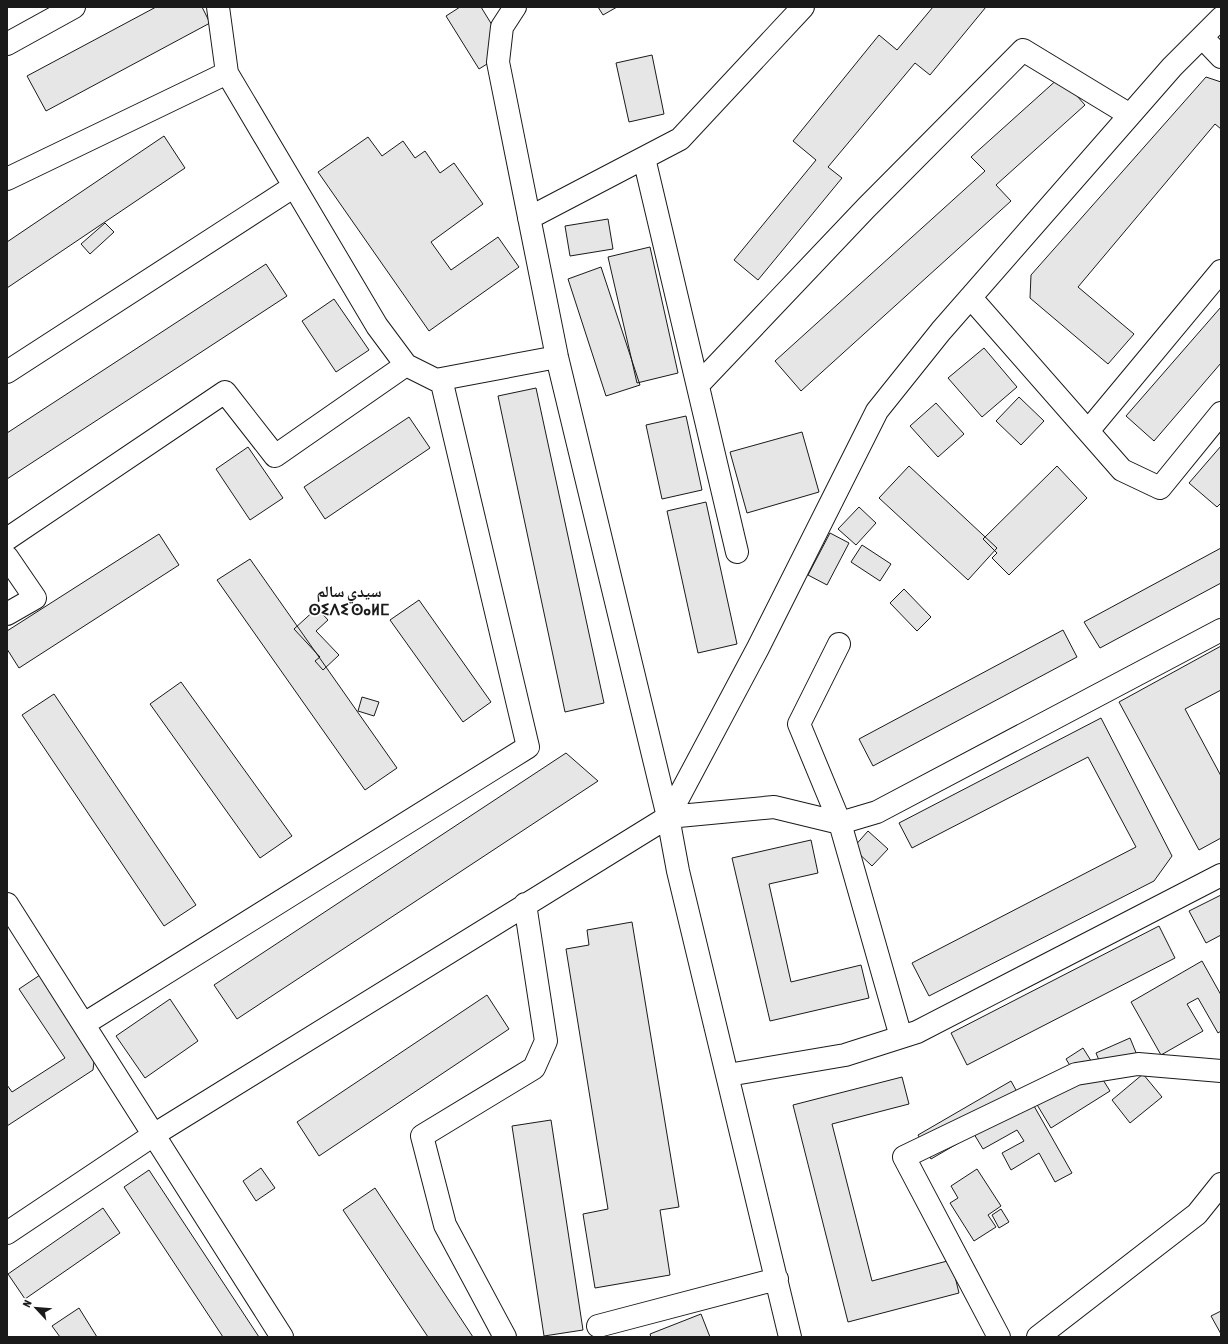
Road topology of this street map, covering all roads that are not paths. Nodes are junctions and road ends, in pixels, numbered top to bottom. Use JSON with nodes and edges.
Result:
{"nodes":[{"id":1,"x":74,"y":7,"type":"edge"},
{"id":2,"x":218,"y":7,"type":"edge"},
{"id":3,"x":515,"y":7,"type":"edge"},
{"id":4,"x":803,"y":7,"type":"edge"},
{"id":5,"x":1221,"y":18,"type":"edge"},
{"id":6,"x":1202,"y":36,"type":"junction"},
{"id":7,"x":7,"y":44,"type":"edge"},
{"id":8,"x":1221,"y":57,"type":"edge"},
{"id":9,"x":227,"y":73,"type":"junction"},
{"id":10,"x":1130,"y":115,"type":"junction"},
{"id":11,"x":644,"y":158,"type":"junction"},
{"id":12,"x":7,"y":179,"type":"edge"},
{"id":13,"x":293,"y":187,"type":"junction"},
{"id":14,"x":529,"y":218,"type":"junction"},
{"id":15,"x":1221,"y":271,"type":"edge"},
{"id":16,"x":971,"y":298,"type":"junction"},
{"id":17,"x":557,"y":357,"type":"junction"},
{"id":18,"x":406,"y":366,"type":"junction"},
{"id":19,"x":7,"y":372,"type":"edge"},
{"id":20,"x":441,"y":379,"type":"junction"},
{"id":21,"x":698,"y":385,"type":"junction"},
{"id":22,"x":1221,"y":413,"type":"edge"},
{"id":23,"x":1088,"y":431,"type":"junction"},
{"id":24,"x":7,"y":538,"type":"edge"},
{"id":25,"x":737,"y":552,"type":"dead end"},
{"id":26,"x":7,"y":557,"type":"edge"},
{"id":27,"x":7,"y":614,"type":"edge"},
{"id":28,"x":1221,"y":630,"type":"edge"},
{"id":29,"x":839,"y":644,"type":"dead end"},
{"id":30,"x":668,"y":816,"type":"junction"},
{"id":31,"x":840,"y":823,"type":"junction"},
{"id":32,"x":1221,"y":875,"type":"edge"},
{"id":33,"x":7,"y":904,"type":"edge"},
{"id":34,"x":526,"y":904,"type":"junction"},
{"id":35,"x":84,"y":1024,"type":"junction"},
{"id":36,"x":901,"y":1037,"type":"junction"},
{"id":37,"x":1221,"y":1071,"type":"edge"},
{"id":38,"x":728,"y":1075,"type":"junction"},
{"id":39,"x":154,"y":1134,"type":"junction"},
{"id":40,"x":1221,"y":1184,"type":"edge"},
{"id":41,"x":9,"y":1229,"type":"edge"},
{"id":42,"x":777,"y":1280,"type":"junction"},
{"id":43,"x":598,"y":1326,"type":"dead end"},
{"id":44,"x":282,"y":1337,"type":"edge"},
{"id":45,"x":505,"y":1337,"type":"edge"},
{"id":46,"x":790,"y":1337,"type":"edge"},
{"id":47,"x":1000,"y":1337,"type":"edge"},
{"id":48,"x":1038,"y":1337,"type":"edge"}],
"edges":[{"from":1,"to":7,"type":"street"},
{"from":2,"to":9,"type":"street"},
{"from":3,"to":14,"type":"street"},
{"from":4,"to":11,"type":"street"},
{"from":5,"to":6,"type":"street"},
{"from":6,"to":8,"type":"street"},
{"from":6,"to":10,"type":"street"},
{"from":9,"to":12,"type":"street"},
{"from":9,"to":13,"type":"street"},
{"from":10,"to":16,"type":"street"},
{"from":10,"to":21,"type":"street"},
{"from":11,"to":14,"type":"street"},
{"from":11,"to":21,"type":"street"},
{"from":13,"to":18,"type":"street"},
{"from":13,"to":19,"type":"street"},
{"from":14,"to":17,"type":"street"},
{"from":15,"to":23,"type":"street"},
{"from":16,"to":23,"type":"street"},
{"from":16,"to":30,"type":"street"},
{"from":17,"to":20,"type":"street"},
{"from":17,"to":30,"type":"street"},
{"from":18,"to":20,"type":"street"},
{"from":18,"to":24,"type":"street"},
{"from":20,"to":35,"type":"street"},
{"from":21,"to":25,"type":"street"},
{"from":22,"to":23,"type":"street"},
{"from":26,"to":27,"type":"street"},
{"from":28,"to":31,"type":"street"},
{"from":29,"to":31,"type":"street"},
{"from":30,"to":31,"type":"street"},
{"from":30,"to":34,"type":"street"},
{"from":30,"to":38,"type":"street"},
{"from":31,"to":36,"type":"street"},
{"from":32,"to":36,"type":"street"},
{"from":33,"to":35,"type":"street"},
{"from":34,"to":39,"type":"street"},
{"from":34,"to":45,"type":"street"},
{"from":35,"to":39,"type":"street"},
{"from":36,"to":38,"type":"street"},
{"from":37,"to":47,"type":"street"},
{"from":38,"to":42,"type":"street"},
{"from":39,"to":41,"type":"street"},
{"from":39,"to":44,"type":"street"},
{"from":40,"to":48,"type":"street"},
{"from":42,"to":43,"type":"street"},
{"from":42,"to":46,"type":"street"}]}
